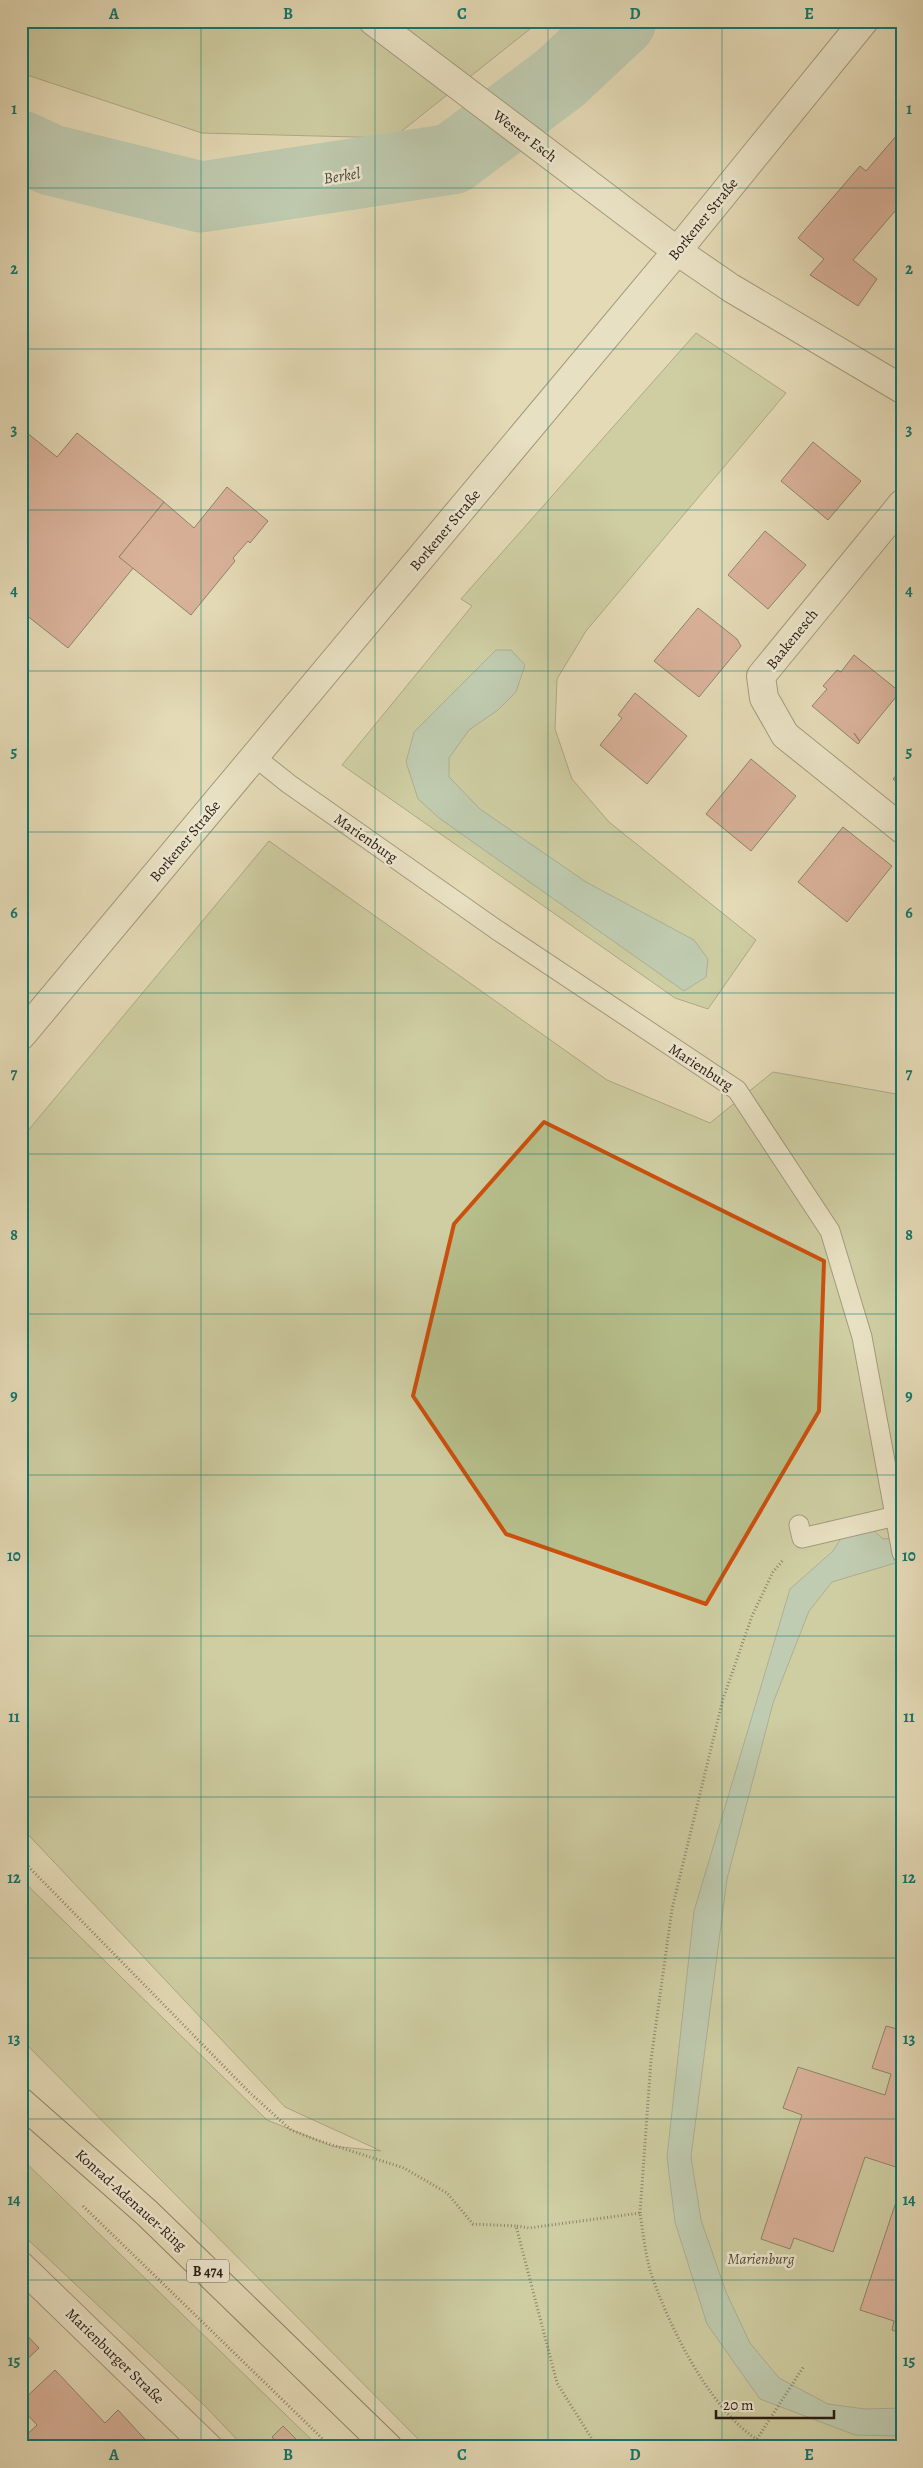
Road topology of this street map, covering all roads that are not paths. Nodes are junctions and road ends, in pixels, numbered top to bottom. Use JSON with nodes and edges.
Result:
{"nodes":[{"id":1,"x":373,"y":21,"type":"edge"},
{"id":2,"x":864,"y":21,"type":"edge"},
{"id":3,"x":677,"y":251,"type":"junction"},
{"id":4,"x":902,"y":389,"type":"edge"},
{"id":5,"x":902,"y":504,"type":"edge"},
{"id":6,"x":255,"y":758,"type":"junction"},
{"id":7,"x":902,"y":829,"type":"edge"},
{"id":8,"x":21,"y":1036,"type":"edge"},
{"id":9,"x":897,"y":1525,"type":"junction"},
{"id":10,"x":800,"y":1532,"type":"road end"},
{"id":11,"x":902,"y":1553,"type":"edge"},
{"id":12,"x":21,"y":2102,"type":"edge"},
{"id":13,"x":21,"y":2266,"type":"edge"},
{"id":14,"x":208,"y":2447,"type":"edge"},
{"id":15,"x":388,"y":2447,"type":"edge"}],
"edges":[{"from":1,"to":3,"type":"street","name":"Wester Esch"},
{"from":2,"to":3,"type":"street","name":"Borkener Straße"},
{"from":3,"to":4,"type":"street"},
{"from":3,"to":6,"type":"street","name":"Borkener Straße"},
{"from":5,"to":7,"type":"street","name":"Baakenesch"},
{"from":6,"to":8,"type":"street","name":"Borkener Straße"},
{"from":6,"to":9,"type":"lane","name":"Marienburg"},
{"from":9,"to":10,"type":"lane"},
{"from":9,"to":11,"type":"lane","name":"Marienburg"},
{"from":12,"to":15,"type":"main road","name":"Konrad-Adenauer-Ring","number":"B 474"},
{"from":13,"to":14,"type":"street","name":"Marienburger Straße"}]}
